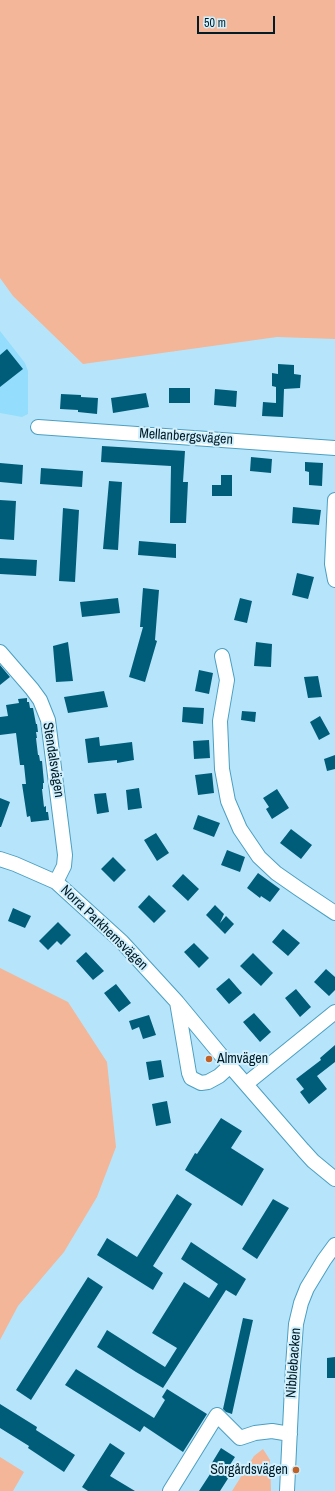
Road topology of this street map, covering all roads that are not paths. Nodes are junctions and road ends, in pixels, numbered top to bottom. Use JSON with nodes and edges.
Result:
{"nodes":[{"id":1,"x":38,"y":426,"type":"dead end"},
{"id":2,"x":335,"y":448,"type":"edge"},
{"id":3,"x":335,"y":500,"type":"edge"},
{"id":4,"x":335,"y":580,"type":"edge"},
{"id":5,"x":0,"y":652,"type":"edge"},
{"id":6,"x":222,"y":656,"type":"dead end"},
{"id":7,"x":0,"y":859,"type":"edge"},
{"id":8,"x":56,"y":882,"type":"junction"},
{"id":9,"x":335,"y":913,"type":"edge"},
{"id":10,"x":177,"y":1002,"type":"junction"},
{"id":11,"x":335,"y":1012,"type":"edge"},
{"id":12,"x":230,"y":1066,"type":"junction"},
{"id":13,"x":246,"y":1084,"type":"junction"},
{"id":14,"x":335,"y":1179,"type":"edge"},
{"id":15,"x":335,"y":1245,"type":"edge"},
{"id":16,"x":290,"y":1434,"type":"junction"},
{"id":17,"x":170,"y":1491,"type":"edge"},
{"id":18,"x":287,"y":1491,"type":"edge"}],
"edges":[{"from":1,"to":2,"type":"street","name":"Mellanbergsvägen"},
{"from":3,"to":4,"type":"street"},
{"from":5,"to":8,"type":"street","name":"Stendalsvägen"},
{"from":6,"to":9,"type":"street"},
{"from":7,"to":8,"type":"street","name":"Norra Parkhemsvägen"},
{"from":8,"to":10,"type":"street","name":"Norra Parkhemsvägen"},
{"from":10,"to":12,"type":"street","name":"Norra Parkhemsvägen"},
{"from":10,"to":12,"type":"street"},
{"from":11,"to":13,"type":"street"},
{"from":12,"to":13,"type":"street","name":"Norra Parkhemsvägen"},
{"from":13,"to":14,"type":"street","name":"Norra Parkhemsvägen"},
{"from":15,"to":16,"type":"street","name":"Nibblebacken"},
{"from":16,"to":17,"type":"street"},
{"from":16,"to":18,"type":"street","name":"Nibblebacken"}]}
